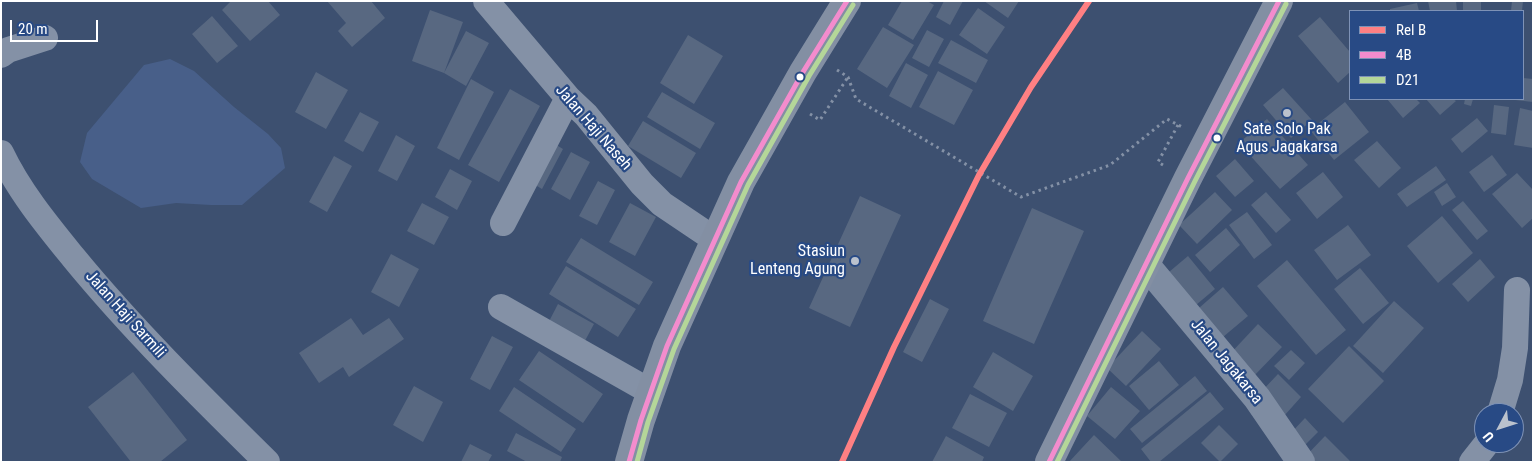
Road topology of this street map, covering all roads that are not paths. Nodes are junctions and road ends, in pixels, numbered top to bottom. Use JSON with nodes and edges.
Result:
{"nodes":[{"id":1,"x":486,"y":1,"type":"edge"},
{"id":2,"x":847,"y":1,"type":"edge"},
{"id":3,"x":1279,"y":1,"type":"edge"},
{"id":4,"x":45,"y":38,"type":"dead end"},
{"id":5,"x":1,"y":55,"type":"edge"},
{"id":6,"x":568,"y":98,"type":"junction"},
{"id":7,"x":1,"y":153,"type":"edge"},
{"id":8,"x":503,"y":223,"type":"dead end"},
{"id":9,"x":714,"y":239,"type":"junction"},
{"id":10,"x":1146,"y":265,"type":"junction"},
{"id":11,"x":1517,"y":290,"type":"dead end"},
{"id":12,"x":501,"y":307,"type":"dead end"},
{"id":13,"x":651,"y":392,"type":"junction"},
{"id":14,"x":1503,"y":403,"type":"edge"},
{"id":15,"x":267,"y":462,"type":"edge"},
{"id":16,"x":629,"y":462,"type":"edge"},
{"id":17,"x":1049,"y":462,"type":"edge"},
{"id":18,"x":1301,"y":462,"type":"edge"}],
"edges":[{"from":1,"to":6,"type":"street","name":"Jalan Haji Naseh"},
{"from":2,"to":9,"type":"main road"},
{"from":3,"to":10,"type":"main road"},
{"from":4,"to":5,"type":"street"},
{"from":6,"to":8,"type":"street"},
{"from":6,"to":9,"type":"street","name":"Jalan Haji Naseh"},
{"from":7,"to":15,"type":"street","name":"Jalan Haji Sarmili"},
{"from":9,"to":13,"type":"main road"},
{"from":10,"to":17,"type":"main road"},
{"from":10,"to":18,"type":"main road","name":"Jalan Jagakarsa"},
{"from":11,"to":14,"type":"street"},
{"from":12,"to":13,"type":"street"},
{"from":13,"to":16,"type":"main road"}]}
